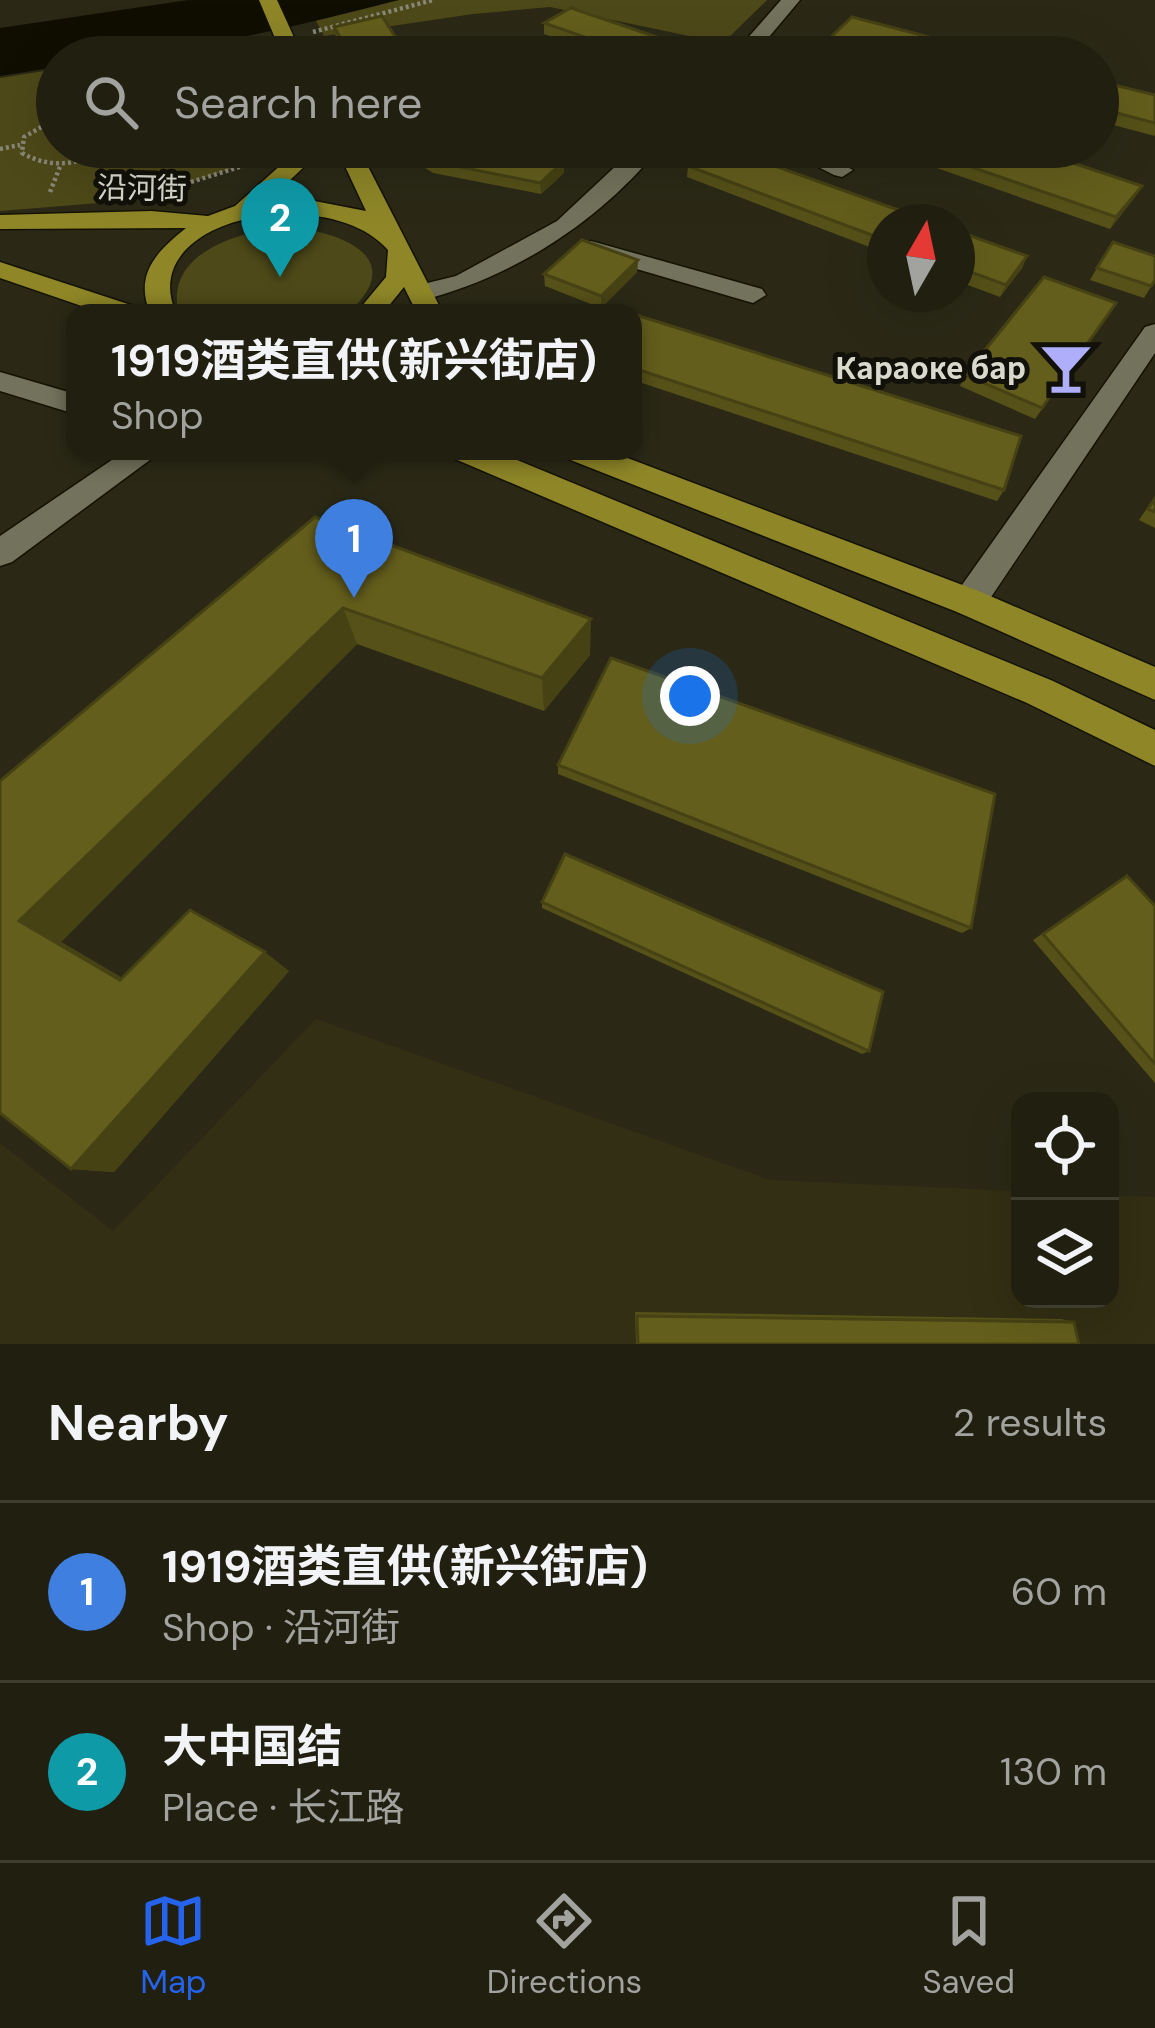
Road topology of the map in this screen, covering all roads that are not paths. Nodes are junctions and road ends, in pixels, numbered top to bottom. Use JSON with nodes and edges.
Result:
{"nodes":[{"id":1,"x":268,"y":0,"type":"edge"},
{"id":2,"x":791,"y":0,"type":"edge"},
{"id":3,"x":285,"y":36,"type":"edge"},
{"id":4,"x":759,"y":36,"type":"edge"},
{"id":5,"x":291,"y":168,"type":"edge"},
{"id":6,"x":357,"y":168,"type":"edge"},
{"id":7,"x":627,"y":168,"type":"edge"},
{"id":8,"x":837,"y":168,"type":"edge"},
{"id":9,"x":842,"y":170,"type":"dead end"},
{"id":10,"x":243,"y":211,"type":"junction"},
{"id":11,"x":0,"y":222,"type":"edge"},
{"id":12,"x":212,"y":223,"type":"junction"},
{"id":13,"x":540,"y":242,"type":"junction"},
{"id":14,"x":394,"y":243,"type":"junction"},
{"id":15,"x":0,"y":270,"type":"edge"},
{"id":16,"x":753,"y":296,"type":"dead end"},
{"id":17,"x":425,"y":303,"type":"edge"},
{"id":18,"x":101,"y":304,"type":"edge"},
{"id":19,"x":158,"y":304,"type":"edge"},
{"id":20,"x":377,"y":304,"type":"edge"},
{"id":21,"x":1155,"y":334,"type":"edge"},
{"id":22,"x":0,"y":381,"type":"edge"},
{"id":23,"x":66,"y":401,"type":"edge"},
{"id":24,"x":134,"y":460,"type":"edge"},
{"id":25,"x":487,"y":460,"type":"edge"},
{"id":26,"x":602,"y":460,"type":"edge"},
{"id":27,"x":0,"y":553,"type":"edge"},
{"id":28,"x":969,"y":602,"type":"junction"},
{"id":29,"x":1155,"y":684,"type":"edge"},
{"id":30,"x":1155,"y":749,"type":"edge"}],
"edges":[{"from":1,"to":3,"type":"main road"},
{"from":2,"to":4,"type":"street"},
{"from":5,"to":10,"type":"main road"},
{"from":6,"to":14,"type":"main road"},
{"from":7,"to":13,"type":"street"},
{"from":8,"to":9,"type":"street"},
{"from":10,"to":12,"type":"main road"},
{"from":10,"to":14,"type":"main road"},
{"from":11,"to":12,"type":"main road","name":"沿河街"},
{"from":12,"to":19,"type":"main road"},
{"from":13,"to":16,"type":"street"},
{"from":13,"to":17,"type":"street"},
{"from":14,"to":17,"type":"main road"},
{"from":14,"to":20,"type":"main road"},
{"from":15,"to":18,"type":"main road"},
{"from":21,"to":28,"type":"street"},
{"from":22,"to":23,"type":"street"},
{"from":24,"to":27,"type":"street"},
{"from":25,"to":30,"type":"main road"},
{"from":26,"to":28,"type":"main road"},
{"from":28,"to":29,"type":"main road"}]}
